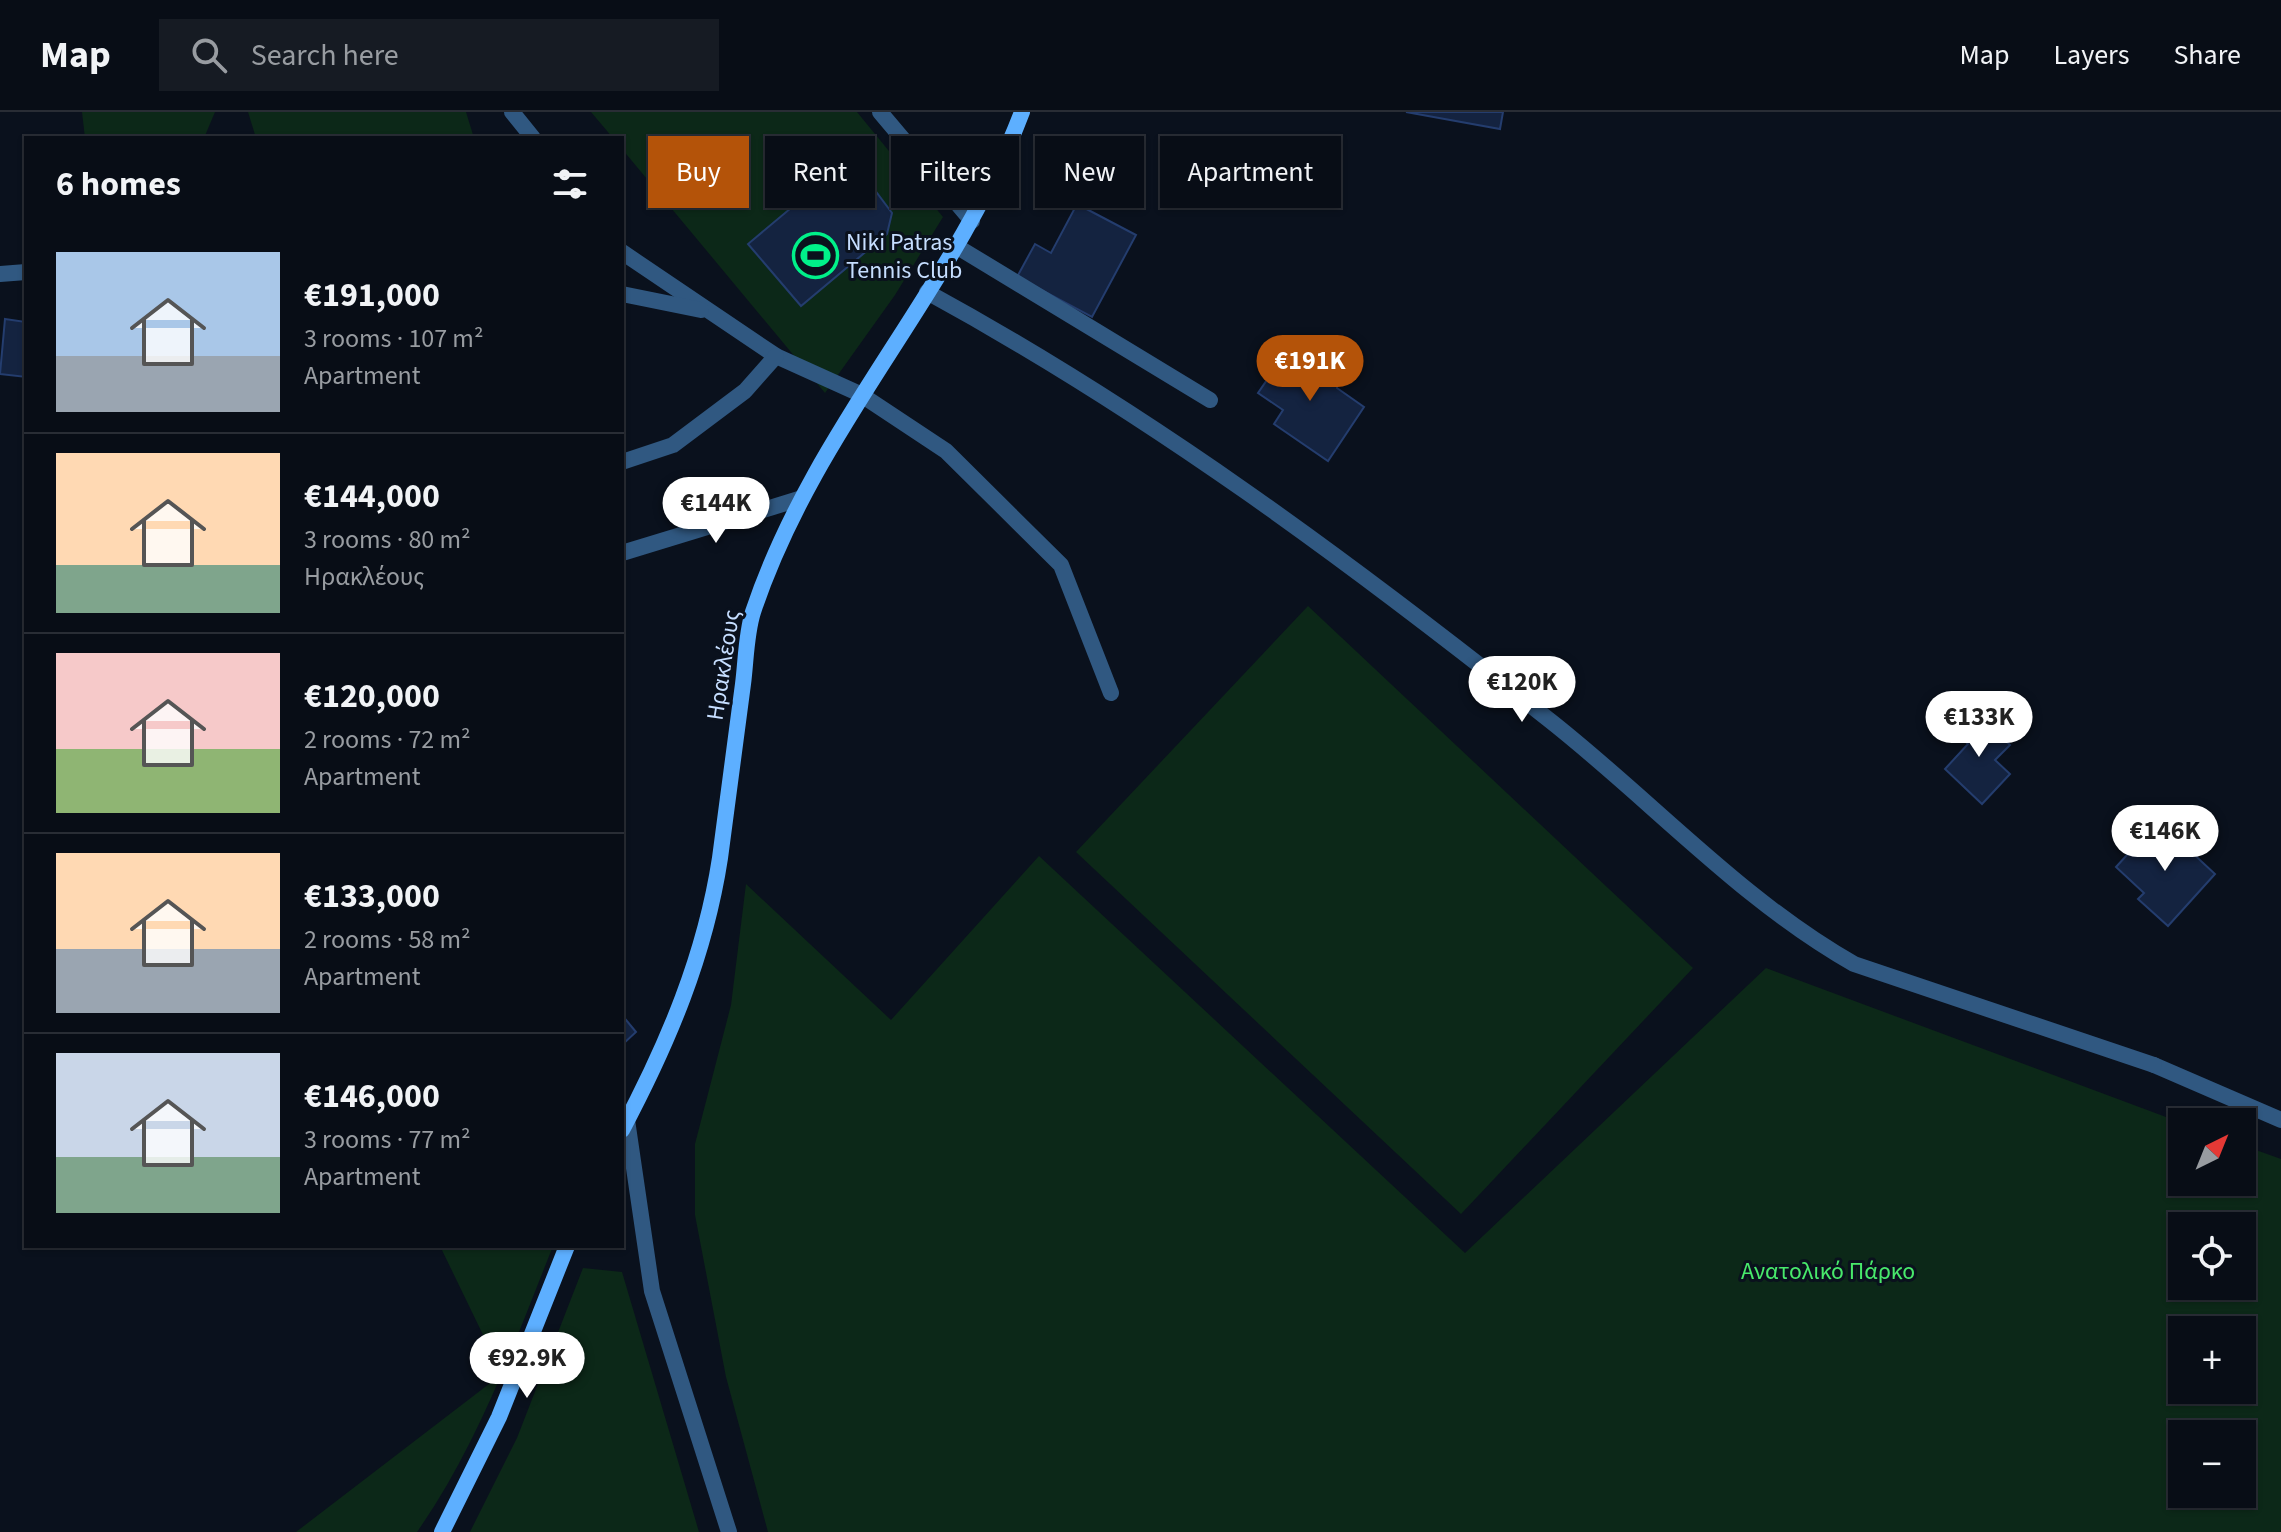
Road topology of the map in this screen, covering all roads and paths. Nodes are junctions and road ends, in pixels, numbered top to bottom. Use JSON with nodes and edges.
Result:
{"nodes":[{"id":1,"x":512,"y":112,"type":"edge"},
{"id":2,"x":880,"y":112,"type":"edge"},
{"id":3,"x":1022,"y":112,"type":"edge"},
{"id":4,"x":531,"y":136,"type":"edge"},
{"id":5,"x":972,"y":221,"type":"junction"},
{"id":6,"x":956,"y":246,"type":"junction"},
{"id":7,"x":624,"y":253,"type":"edge"},
{"id":8,"x":24,"y":272,"type":"edge"},
{"id":9,"x":0,"y":274,"type":"edge"},
{"id":10,"x":927,"y":292,"type":"junction"},
{"id":11,"x":624,"y":294,"type":"edge"},
{"id":12,"x":710,"y":312,"type":"junction"},
{"id":13,"x":776,"y":356,"type":"junction"},
{"id":14,"x":860,"y":394,"type":"junction"},
{"id":15,"x":1210,"y":400,"type":"dead end"},
{"id":16,"x":624,"y":461,"type":"edge"},
{"id":17,"x":799,"y":499,"type":"junction"},
{"id":18,"x":624,"y":552,"type":"edge"},
{"id":19,"x":1111,"y":693,"type":"dead end"},
{"id":20,"x":2281,"y":1120,"type":"edge"},
{"id":21,"x":625,"y":1125,"type":"edge"},
{"id":22,"x":566,"y":1248,"type":"edge"},
{"id":23,"x":442,"y":1532,"type":"edge"},
{"id":24,"x":729,"y":1532,"type":"edge"}],
"edges":[{"from":1,"to":4,"type":"street"},
{"from":2,"to":5,"type":"street"},
{"from":3,"to":5,"type":"street","name":"Ηρακλέους"},
{"from":5,"to":6,"type":"street","name":"Ηρακλέους"},
{"from":6,"to":10,"type":"street","name":"Ηρακλέους"},
{"from":6,"to":15,"type":"street"},
{"from":7,"to":12,"type":"street"},
{"from":8,"to":9,"type":"street"},
{"from":10,"to":14,"type":"street","name":"Ηρακλέους"},
{"from":10,"to":20,"type":"street"},
{"from":11,"to":12,"type":"street"},
{"from":12,"to":13,"type":"street"},
{"from":13,"to":14,"type":"street"},
{"from":13,"to":16,"type":"street"},
{"from":14,"to":17,"type":"street","name":"Ηρακλέους"},
{"from":14,"to":19,"type":"street"},
{"from":17,"to":18,"type":"street"},
{"from":17,"to":21,"type":"street","name":"Ηρακλέους"},
{"from":21,"to":24,"type":"street"},
{"from":22,"to":23,"type":"street"}]}
